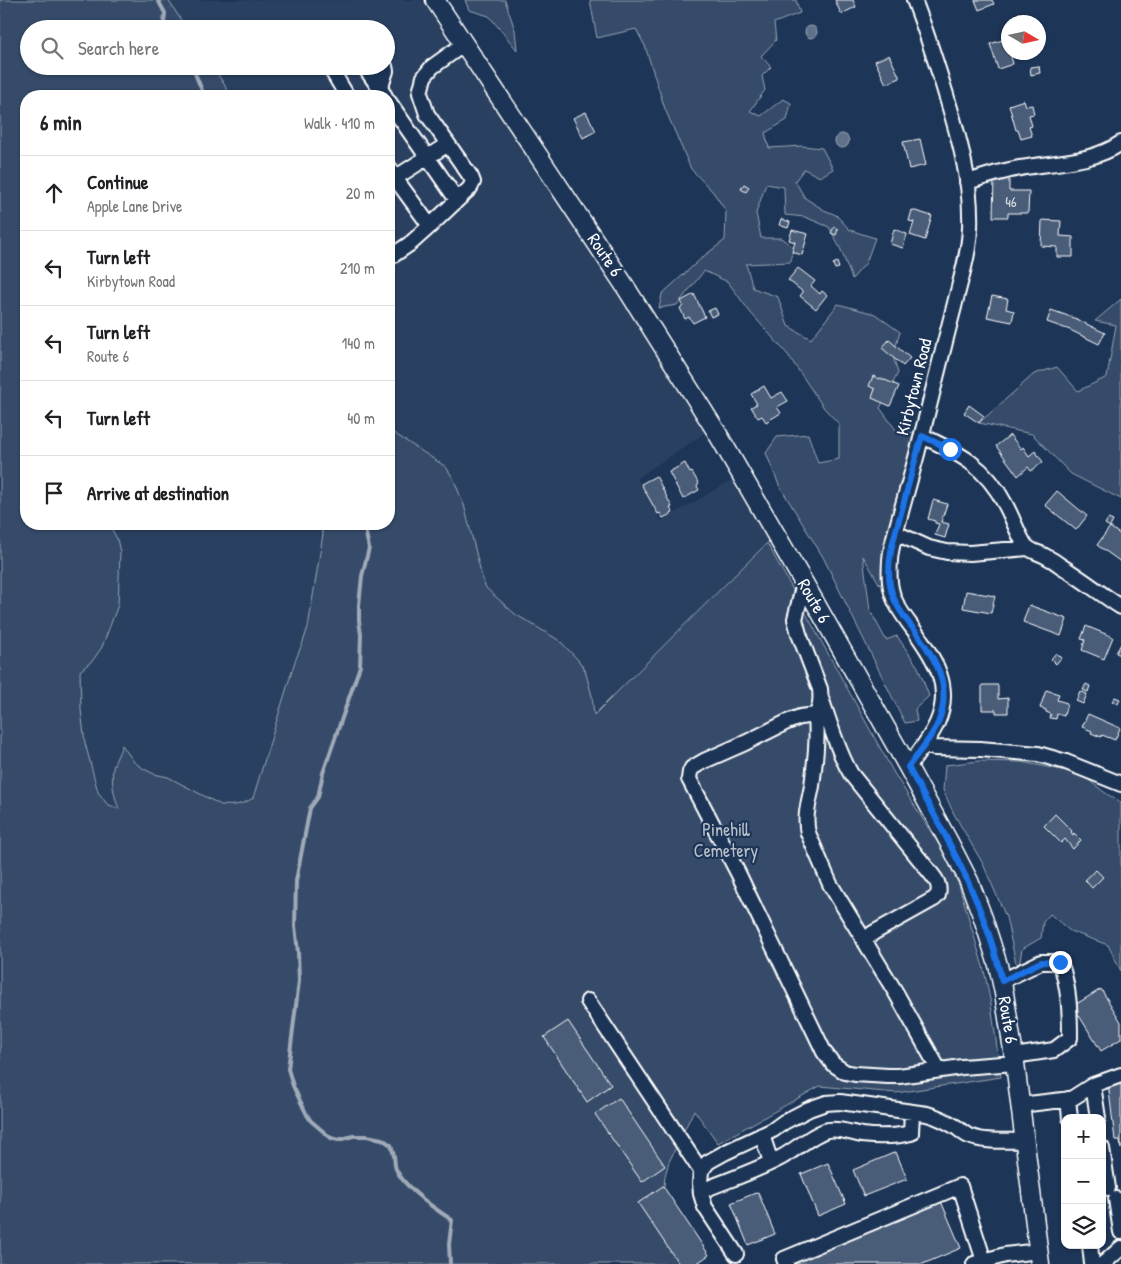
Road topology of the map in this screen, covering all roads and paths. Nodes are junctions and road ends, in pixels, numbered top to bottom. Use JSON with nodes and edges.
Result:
{"nodes":[{"id":1,"x":435,"y":0,"type":"edge"},
{"id":2,"x":914,"y":0,"type":"edge"},
{"id":3,"x":464,"y":44,"type":"junction"},
{"id":4,"x":335,"y":75,"type":"edge"},
{"id":5,"x":370,"y":75,"type":"edge"},
{"id":6,"x":385,"y":75,"type":"edge"},
{"id":7,"x":343,"y":90,"type":"edge"},
{"id":8,"x":380,"y":90,"type":"edge"},
{"id":9,"x":383,"y":90,"type":"edge"},
{"id":10,"x":395,"y":111,"type":"edge"},
{"id":11,"x":1121,"y":143,"type":"edge"},
{"id":12,"x":448,"y":144,"type":"junction"},
{"id":13,"x":428,"y":158,"type":"junction"},
{"id":14,"x":395,"y":173,"type":"edge"},
{"id":15,"x":395,"y":180,"type":"edge"},
{"id":16,"x":967,"y":182,"type":"junction"},
{"id":17,"x":457,"y":200,"type":"junction"},
{"id":18,"x":430,"y":226,"type":"junction"},
{"id":19,"x":395,"y":254,"type":"edge"},
{"id":20,"x":922,"y":436,"type":"junction"},
{"id":21,"x":896,"y":533,"type":"junction"},
{"id":22,"x":1028,"y":548,"type":"junction"},
{"id":23,"x":804,"y":583,"type":"junction"},
{"id":24,"x":1121,"y":607,"type":"edge"},
{"id":25,"x":821,"y":697,"type":"junction"},
{"id":26,"x":816,"y":715,"type":"junction"},
{"id":27,"x":924,"y":744,"type":"junction"},
{"id":28,"x":908,"y":767,"type":"junction"},
{"id":29,"x":1121,"y":784,"type":"edge"},
{"id":30,"x":864,"y":941,"type":"junction"},
{"id":31,"x":1002,"y":981,"type":"junction"},
{"id":32,"x":588,"y":1001,"type":"dead end"},
{"id":33,"x":1014,"y":1060,"type":"junction"},
{"id":34,"x":940,"y":1070,"type":"junction"},
{"id":35,"x":1121,"y":1075,"type":"edge"},
{"id":36,"x":1094,"y":1085,"type":"junction"},
{"id":37,"x":1068,"y":1099,"type":"junction"},
{"id":38,"x":1020,"y":1105,"type":"junction"},
{"id":39,"x":912,"y":1112,"type":"junction"},
{"id":40,"x":1070,"y":1114,"type":"edge"},
{"id":41,"x":1098,"y":1114,"type":"edge"},
{"id":42,"x":762,"y":1135,"type":"junction"},
{"id":43,"x":1024,"y":1141,"type":"junction"},
{"id":44,"x":1104,"y":1159,"type":"edge"},
{"id":45,"x":771,"y":1162,"type":"junction"},
{"id":46,"x":702,"y":1171,"type":"junction"},
{"id":47,"x":701,"y":1191,"type":"junction"},
{"id":48,"x":1121,"y":1232,"type":"edge"},
{"id":49,"x":1121,"y":1248,"type":"edge"},
{"id":50,"x":1090,"y":1249,"type":"edge"},
{"id":51,"x":736,"y":1254,"type":"dead end"},
{"id":52,"x":1040,"y":1257,"type":"edge"},
{"id":53,"x":981,"y":1263,"type":"edge"},
{"id":54,"x":786,"y":1264,"type":"edge"},
{"id":55,"x":1092,"y":1264,"type":"edge"},
{"id":56,"x":1103,"y":1264,"type":"edge"}],
"edges":[{"from":1,"to":3,"type":"main road","name":"Route 6"},
{"from":2,"to":16,"type":"street","name":"Kirbytown Road"},
{"from":3,"to":12,"type":"street"},
{"from":3,"to":23,"type":"main road","name":"Route 6"},
{"from":4,"to":7,"type":"street"},
{"from":5,"to":8,"type":"street"},
{"from":6,"to":9,"type":"street"},
{"from":10,"to":13,"type":"street"},
{"from":11,"to":16,"type":"street"},
{"from":12,"to":13,"type":"street"},
{"from":12,"to":17,"type":"street"},
{"from":13,"to":14,"type":"street"},
{"from":13,"to":17,"type":"street"},
{"from":15,"to":18,"type":"street"},
{"from":16,"to":20,"type":"street","name":"Kirbytown Road"},
{"from":17,"to":18,"type":"street"},
{"from":18,"to":19,"type":"street"},
{"from":20,"to":21,"type":"street","name":"Kirbytown Road"},
{"from":20,"to":22,"type":"street"},
{"from":21,"to":22,"type":"street"},
{"from":21,"to":27,"type":"street","name":"Kirbytown Road"},
{"from":22,"to":24,"type":"street"},
{"from":23,"to":25,"type":"street"},
{"from":23,"to":28,"type":"main road","name":"Route 6"},
{"from":25,"to":26,"type":"street"},
{"from":25,"to":30,"type":"street"},
{"from":26,"to":30,"type":"street"},
{"from":26,"to":34,"type":"street"},
{"from":27,"to":28,"type":"street","name":"Kirbytown Road"},
{"from":27,"to":29,"type":"street"},
{"from":28,"to":31,"type":"main road","name":"Route 6"},
{"from":30,"to":34,"type":"street"},
{"from":31,"to":33,"type":"main road","name":"Route 6"},
{"from":31,"to":33,"type":"street"},
{"from":32,"to":46,"type":"street"},
{"from":33,"to":34,"type":"street"},
{"from":33,"to":38,"type":"main road","name":"Route 6"},
{"from":35,"to":36,"type":"street"},
{"from":36,"to":37,"type":"street"},
{"from":36,"to":41,"type":"street"},
{"from":37,"to":38,"type":"street"},
{"from":37,"to":40,"type":"street"},
{"from":38,"to":43,"type":"main road","name":"Route 6"},
{"from":39,"to":42,"type":"street"},
{"from":39,"to":43,"type":"street"},
{"from":39,"to":45,"type":"street"},
{"from":42,"to":45,"type":"street"},
{"from":42,"to":46,"type":"street"},
{"from":43,"to":52,"type":"main road","name":"Route 6"},
{"from":44,"to":48,"type":"street"},
{"from":45,"to":47,"type":"street"},
{"from":46,"to":47,"type":"street"},
{"from":47,"to":51,"type":"street"},
{"from":49,"to":56,"type":"street"},
{"from":50,"to":55,"type":"street"},
{"from":52,"to":53,"type":"street"},
{"from":53,"to":54,"type":"street"}]}
